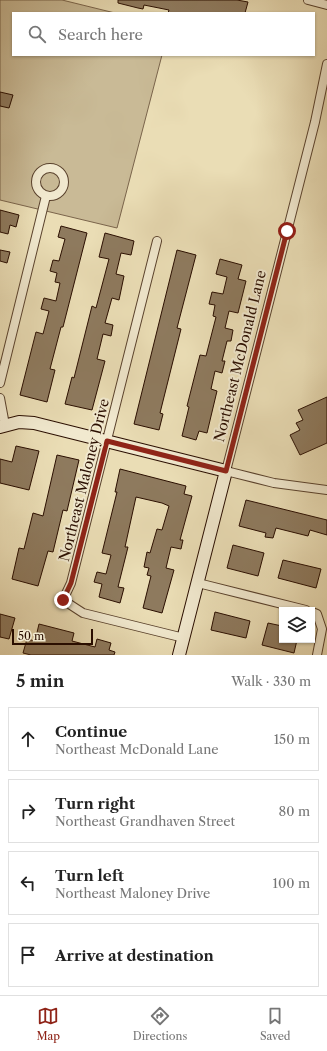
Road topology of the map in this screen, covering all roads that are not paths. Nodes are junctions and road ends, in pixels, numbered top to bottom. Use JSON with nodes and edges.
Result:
{"nodes":[{"id":1,"x":308,"y":0,"type":"edge"},
{"id":2,"x":327,"y":5,"type":"edge"},
{"id":3,"x":327,"y":64,"type":"edge"},
{"id":4,"x":46,"y":196,"type":"dead end"},
{"id":5,"x":157,"y":241,"type":"dead end"},
{"id":6,"x":0,"y":383,"type":"edge"},
{"id":7,"x":0,"y":398,"type":"edge"},
{"id":8,"x":3,"y":426,"type":"edge"},
{"id":9,"x":107,"y":441,"type":"junction"},
{"id":10,"x":226,"y":471,"type":"junction"},
{"id":11,"x":327,"y":490,"type":"edge"},
{"id":12,"x":198,"y":583,"type":"junction"},
{"id":13,"x":294,"y":607,"type":"edge"},
{"id":14,"x":315,"y":613,"type":"edge"},
{"id":15,"x":184,"y":638,"type":"junction"},
{"id":16,"x":179,"y":655,"type":"edge"},
{"id":17,"x":317,"y":655,"type":"edge"}],
"edges":[{"from":1,"to":2,"type":"street"},
{"from":3,"to":10,"type":"street","name":"Northeast McDonald Lane"},
{"from":4,"to":6,"type":"street"},
{"from":5,"to":9,"type":"street","name":"Northeast Maloney Drive"},
{"from":7,"to":8,"type":"street"},
{"from":8,"to":9,"type":"street"},
{"from":9,"to":10,"type":"street"},
{"from":9,"to":15,"type":"street","name":"Northeast Maloney Drive"},
{"from":10,"to":11,"type":"street"},
{"from":10,"to":12,"type":"street","name":"Northeast McDonald Lane"},
{"from":12,"to":13,"type":"street"},
{"from":12,"to":15,"type":"street","name":"Northeast McDonald Lane"},
{"from":14,"to":17,"type":"street"},
{"from":15,"to":16,"type":"street","name":"Northeast McDonald Lane"}]}
